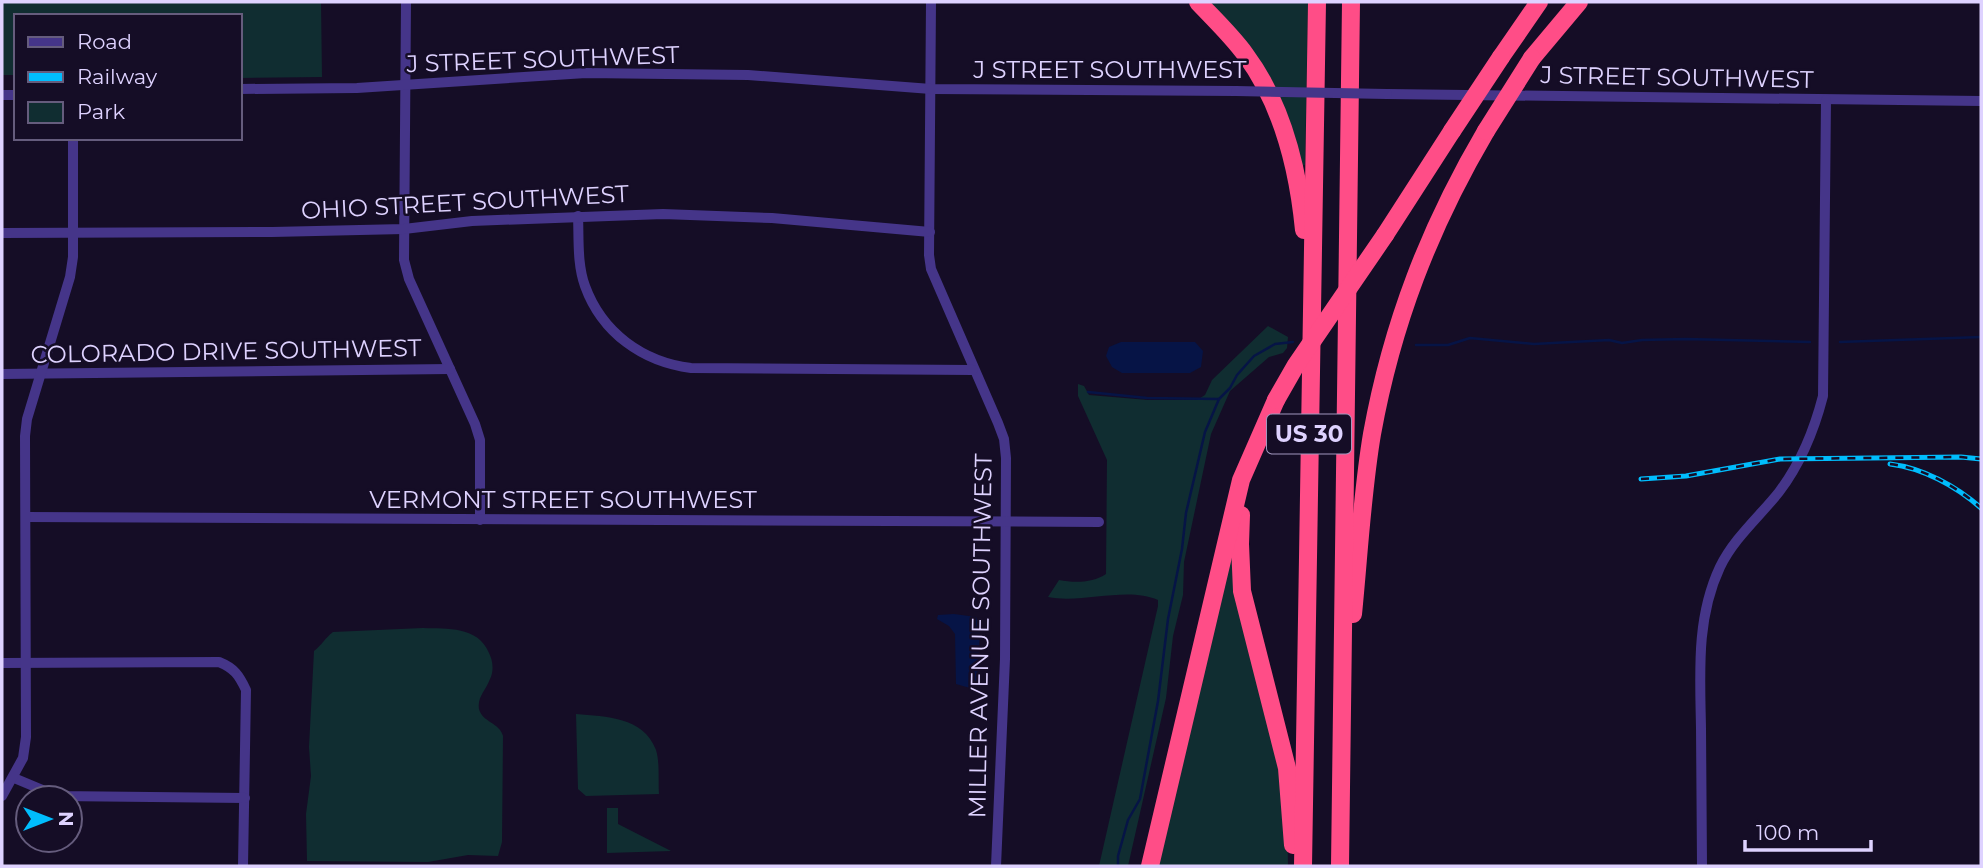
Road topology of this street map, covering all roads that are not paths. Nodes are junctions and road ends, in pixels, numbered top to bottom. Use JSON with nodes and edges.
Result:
{"nodes":[{"id":1,"x":406,"y":2,"type":"edge"},
{"id":2,"x":932,"y":2,"type":"edge"},
{"id":3,"x":1198,"y":2,"type":"edge"},
{"id":4,"x":1317,"y":2,"type":"edge"},
{"id":5,"x":1351,"y":2,"type":"edge"},
{"id":6,"x":1539,"y":2,"type":"edge"},
{"id":7,"x":1579,"y":2,"type":"edge"},
{"id":8,"x":406,"y":85,"type":"junction"},
{"id":9,"x":242,"y":89,"type":"edge"},
{"id":10,"x":931,"y":89,"type":"junction"},
{"id":11,"x":1826,"y":100,"type":"junction"},
{"id":12,"x":1981,"y":101,"type":"edge"},
{"id":13,"x":73,"y":140,"type":"edge"},
{"id":14,"x":578,"y":216,"type":"junction"},
{"id":15,"x":404,"y":229,"type":"junction"},
{"id":16,"x":930,"y":232,"type":"junction"},
{"id":17,"x":2,"y":233,"type":"edge"},
{"id":18,"x":73,"y":233,"type":"junction"},
{"id":19,"x":450,"y":369,"type":"junction"},
{"id":20,"x":973,"y":370,"type":"junction"},
{"id":21,"x":2,"y":374,"type":"edge"},
{"id":22,"x":41,"y":374,"type":"junction"},
{"id":23,"x":1310,"y":395,"type":"junction"},
{"id":24,"x":1249,"y":463,"type":"junction"},
{"id":25,"x":26,"y":517,"type":"junction"},
{"id":26,"x":480,"y":520,"type":"junction"},
{"id":27,"x":1006,"y":522,"type":"junction"},
{"id":28,"x":1099,"y":522,"type":"dead end"},
{"id":29,"x":2,"y":663,"type":"edge"},
{"id":30,"x":26,"y":663,"type":"junction"},
{"id":31,"x":1342,"y":725,"type":"junction"},
{"id":32,"x":13,"y":778,"type":"junction"},
{"id":33,"x":2,"y":796,"type":"edge"},
{"id":34,"x":245,"y":798,"type":"junction"},
{"id":35,"x":243,"y":866,"type":"edge"},
{"id":36,"x":996,"y":866,"type":"edge"},
{"id":37,"x":1150,"y":866,"type":"edge"},
{"id":38,"x":1295,"y":866,"type":"edge"},
{"id":39,"x":1303,"y":866,"type":"edge"},
{"id":40,"x":1340,"y":866,"type":"edge"},
{"id":41,"x":1702,"y":866,"type":"edge"}],
"edges":[{"from":1,"to":8,"type":"street"},
{"from":2,"to":10,"type":"street","name":"MILLER AVENUE SOUTHWEST"},
{"from":3,"to":23,"type":"highway"},
{"from":4,"to":23,"type":"highway","number":"US 30"},
{"from":5,"to":31,"type":"highway","number":"US 30"},
{"from":6,"to":24,"type":"highway","bridge":true},
{"from":7,"to":31,"type":"highway","bridge":true},
{"from":8,"to":9,"type":"street","name":"J STREET SOUTHWEST"},
{"from":8,"to":10,"type":"street","name":"J STREET SOUTHWEST"},
{"from":8,"to":15,"type":"street"},
{"from":10,"to":11,"type":"street","name":"J STREET SOUTHWEST","bridge":true},
{"from":10,"to":16,"type":"street","name":"MILLER AVENUE SOUTHWEST"},
{"from":11,"to":12,"type":"street","name":"J STREET SOUTHWEST"},
{"from":11,"to":41,"type":"street"},
{"from":13,"to":18,"type":"street"},
{"from":14,"to":15,"type":"street","name":"OHIO STREET SOUTHWEST"},
{"from":14,"to":16,"type":"street","name":"OHIO STREET SOUTHWEST"},
{"from":14,"to":20,"type":"street"},
{"from":15,"to":18,"type":"street","name":"OHIO STREET SOUTHWEST"},
{"from":15,"to":19,"type":"street"},
{"from":16,"to":20,"type":"street","name":"MILLER AVENUE SOUTHWEST"},
{"from":17,"to":18,"type":"street","name":"OHIO STREET SOUTHWEST"},
{"from":18,"to":22,"type":"street"},
{"from":19,"to":22,"type":"street","name":"COLORADO DRIVE SOUTHWEST"},
{"from":19,"to":26,"type":"street"},
{"from":20,"to":27,"type":"street","name":"MILLER AVENUE SOUTHWEST"},
{"from":21,"to":22,"type":"street","name":"COLORADO DRIVE SOUTHWEST"},
{"from":22,"to":25,"type":"street"},
{"from":23,"to":39,"type":"highway","number":"US 30"},
{"from":24,"to":37,"type":"highway"},
{"from":24,"to":38,"type":"highway"},
{"from":25,"to":26,"type":"street","name":"VERMONT STREET SOUTHWEST"},
{"from":25,"to":30,"type":"street"},
{"from":26,"to":27,"type":"street","name":"VERMONT STREET SOUTHWEST"},
{"from":27,"to":28,"type":"street","name":"VERMONT STREET SOUTHWEST"},
{"from":27,"to":36,"type":"street","name":"MILLER AVENUE SOUTHWEST"},
{"from":29,"to":30,"type":"street"},
{"from":30,"to":32,"type":"street"},
{"from":30,"to":34,"type":"street"},
{"from":31,"to":40,"type":"highway","number":"US 30"},
{"from":32,"to":33,"type":"street"},
{"from":32,"to":34,"type":"street"},
{"from":34,"to":35,"type":"street"}]}
